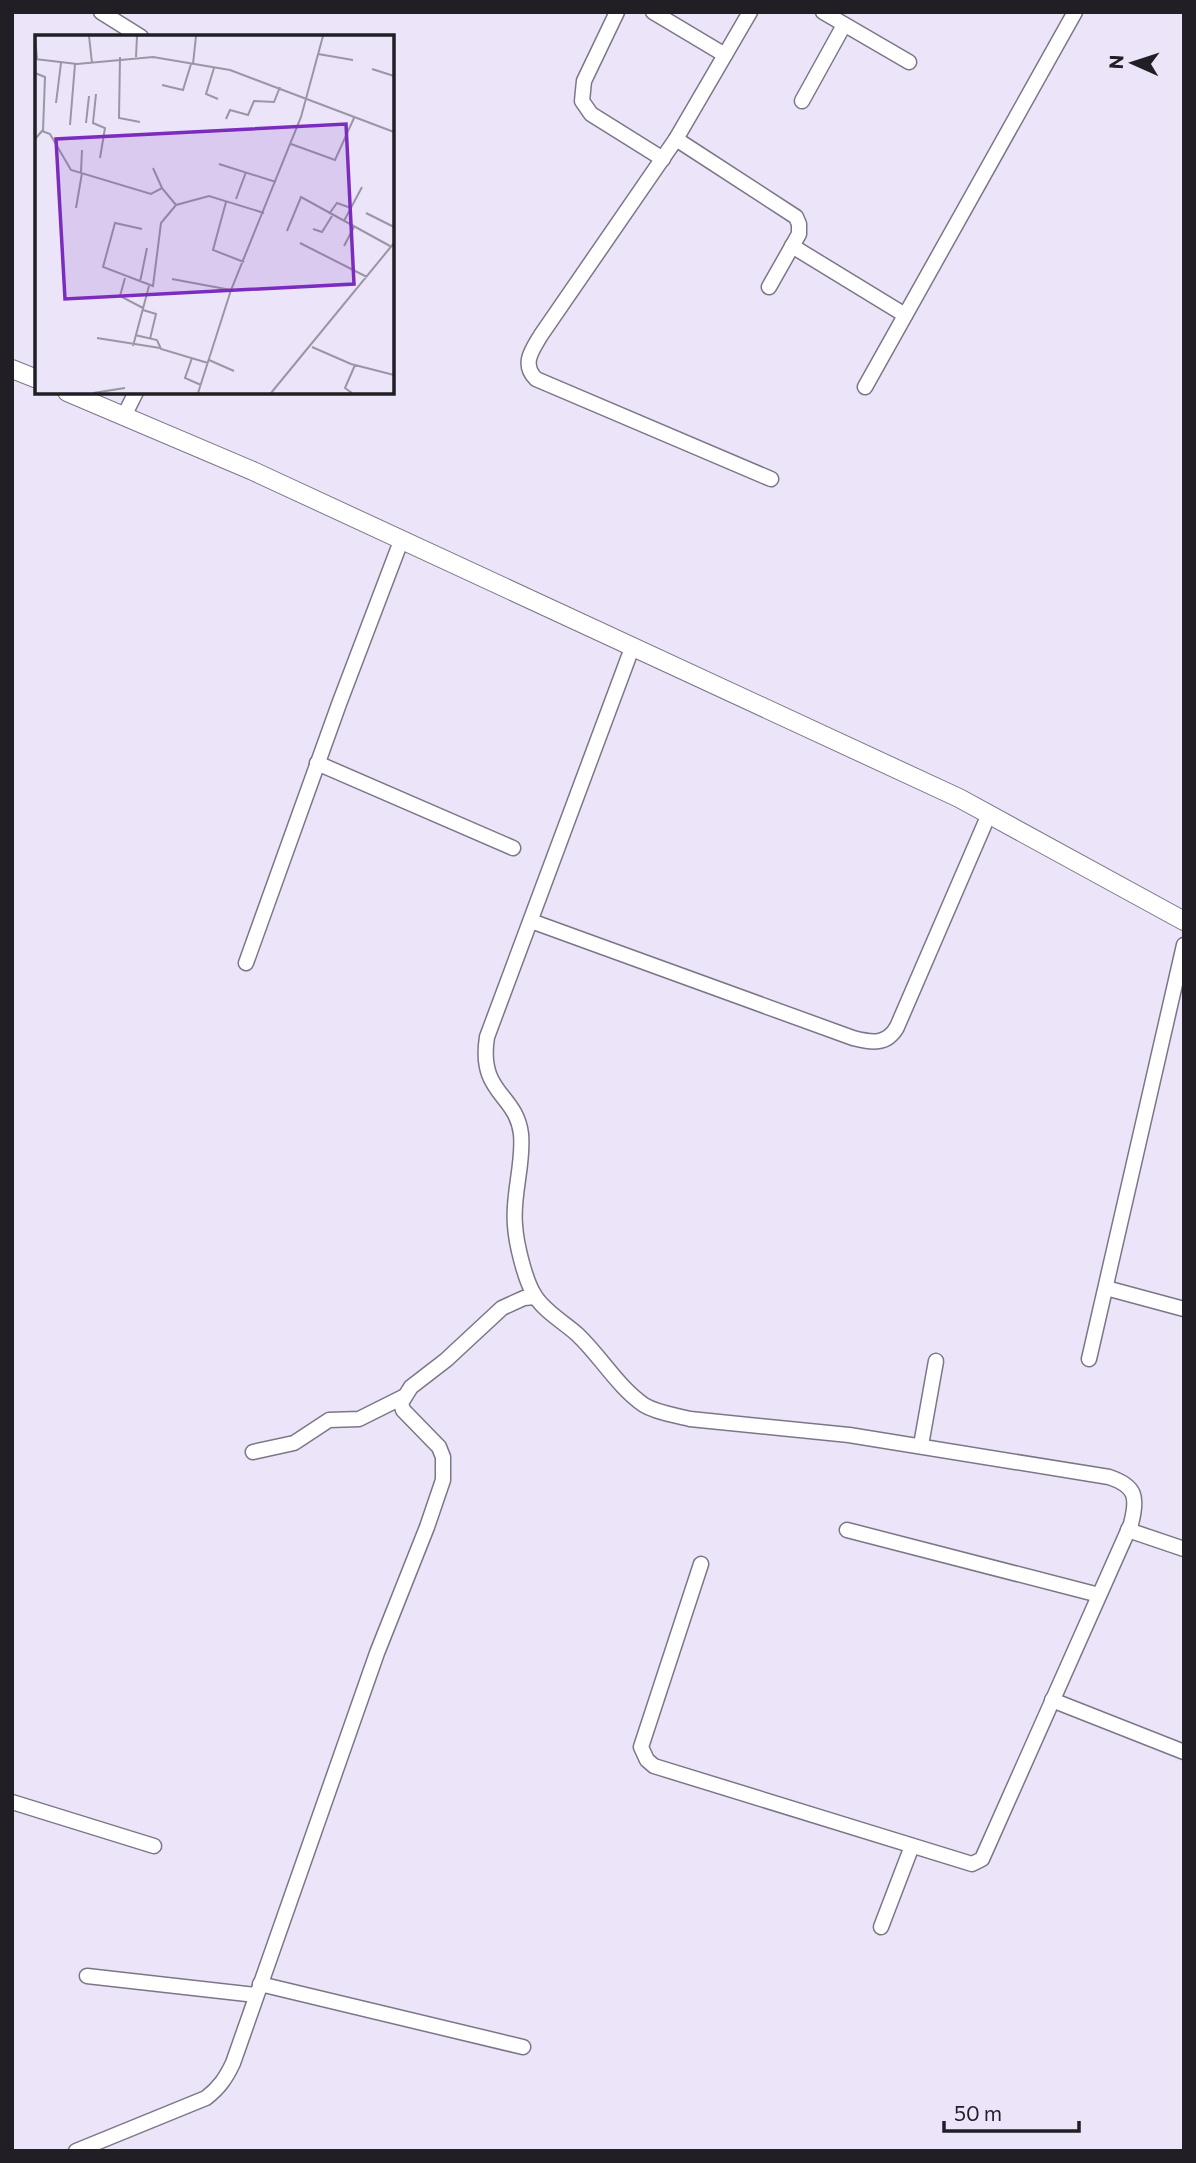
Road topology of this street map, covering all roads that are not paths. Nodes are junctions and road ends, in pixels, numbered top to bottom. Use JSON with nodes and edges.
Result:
{"nodes":[{"id":1,"x":102,"y":12,"type":"edge"},
{"id":2,"x":617,"y":12,"type":"edge"},
{"id":3,"x":653,"y":12,"type":"edge"},
{"id":4,"x":750,"y":12,"type":"edge"},
{"id":5,"x":823,"y":12,"type":"edge"},
{"id":6,"x":1075,"y":12,"type":"edge"},
{"id":7,"x":844,"y":25,"type":"junction"},
{"id":8,"x":138,"y":35,"type":"edge"},
{"id":9,"x":725,"y":55,"type":"junction"},
{"id":10,"x":909,"y":62,"type":"dead end"},
{"id":11,"x":802,"y":101,"type":"dead end"},
{"id":12,"x":677,"y":139,"type":"junction"},
{"id":13,"x":663,"y":159,"type":"junction"},
{"id":14,"x":792,"y":246,"type":"junction"},
{"id":15,"x":769,"y":287,"type":"dead end"},
{"id":16,"x":905,"y":315,"type":"junction"},
{"id":17,"x":12,"y":369,"type":"edge"},
{"id":18,"x":35,"y":378,"type":"edge"},
{"id":19,"x":865,"y":387,"type":"dead end"},
{"id":20,"x":72,"y":394,"type":"edge"},
{"id":21,"x":135,"y":394,"type":"edge"},
{"id":22,"x":124,"y":416,"type":"junction"},
{"id":23,"x":771,"y":479,"type":"dead end"},
{"id":24,"x":401,"y":541,"type":"junction"},
{"id":25,"x":632,"y":648,"type":"junction"},
{"id":26,"x":317,"y":763,"type":"junction"},
{"id":27,"x":989,"y":814,"type":"junction"},
{"id":28,"x":513,"y":848,"type":"dead end"},
{"id":29,"x":531,"y":921,"type":"junction"},
{"id":30,"x":1184,"y":921,"type":"edge"},
{"id":31,"x":1184,"y":945,"type":"edge"},
{"id":32,"x":246,"y":963,"type":"dead end"},
{"id":33,"x":1106,"y":1287,"type":"junction"},
{"id":34,"x":535,"y":1297,"type":"junction"},
{"id":35,"x":1184,"y":1309,"type":"edge"},
{"id":36,"x":1089,"y":1359,"type":"dead end"},
{"id":37,"x":936,"y":1362,"type":"dead end"},
{"id":38,"x":404,"y":1397,"type":"junction"},
{"id":39,"x":921,"y":1446,"type":"junction"},
{"id":40,"x":253,"y":1452,"type":"dead end"},
{"id":41,"x":847,"y":1530,"type":"dead end"},
{"id":42,"x":1128,"y":1530,"type":"junction"},
{"id":43,"x":1184,"y":1549,"type":"edge"},
{"id":44,"x":701,"y":1564,"type":"dead end"},
{"id":45,"x":1099,"y":1595,"type":"junction"},
{"id":46,"x":1052,"y":1700,"type":"junction"},
{"id":47,"x":1184,"y":1752,"type":"edge"},
{"id":48,"x":12,"y":1802,"type":"edge"},
{"id":49,"x":154,"y":1846,"type":"dead end"},
{"id":50,"x":912,"y":1846,"type":"junction"},
{"id":51,"x":881,"y":1927,"type":"dead end"},
{"id":52,"x":88,"y":1976,"type":"dead end"},
{"id":53,"x":258,"y":1989,"type":"junction"},
{"id":54,"x":523,"y":2047,"type":"dead end"},
{"id":55,"x":76,"y":2151,"type":"edge"}],
"edges":[{"from":1,"to":8,"type":"street"},
{"from":2,"to":13,"type":"street"},
{"from":3,"to":9,"type":"street"},
{"from":4,"to":9,"type":"street"},
{"from":5,"to":7,"type":"street"},
{"from":6,"to":16,"type":"street"},
{"from":7,"to":10,"type":"street"},
{"from":7,"to":11,"type":"street"},
{"from":9,"to":12,"type":"street"},
{"from":12,"to":13,"type":"street"},
{"from":12,"to":14,"type":"street"},
{"from":13,"to":23,"type":"street"},
{"from":14,"to":15,"type":"street"},
{"from":14,"to":16,"type":"street"},
{"from":16,"to":19,"type":"street"},
{"from":17,"to":18,"type":"street"},
{"from":20,"to":22,"type":"street"},
{"from":21,"to":22,"type":"street"},
{"from":22,"to":24,"type":"street"},
{"from":24,"to":25,"type":"street"},
{"from":24,"to":26,"type":"street"},
{"from":25,"to":27,"type":"street"},
{"from":25,"to":29,"type":"street"},
{"from":26,"to":28,"type":"street"},
{"from":26,"to":32,"type":"street"},
{"from":27,"to":29,"type":"street"},
{"from":27,"to":30,"type":"street"},
{"from":29,"to":34,"type":"street"},
{"from":31,"to":33,"type":"street"},
{"from":33,"to":35,"type":"street"},
{"from":33,"to":36,"type":"street"},
{"from":34,"to":38,"type":"street"},
{"from":34,"to":39,"type":"street"},
{"from":37,"to":39,"type":"street"},
{"from":38,"to":40,"type":"street"},
{"from":38,"to":53,"type":"street"},
{"from":39,"to":42,"type":"street"},
{"from":41,"to":45,"type":"street"},
{"from":42,"to":43,"type":"street"},
{"from":42,"to":45,"type":"street"},
{"from":44,"to":50,"type":"street"},
{"from":45,"to":46,"type":"street"},
{"from":46,"to":47,"type":"street"},
{"from":46,"to":50,"type":"street"},
{"from":48,"to":49,"type":"street"},
{"from":50,"to":51,"type":"street"},
{"from":52,"to":53,"type":"street"},
{"from":53,"to":54,"type":"street"},
{"from":53,"to":55,"type":"street"}]}
